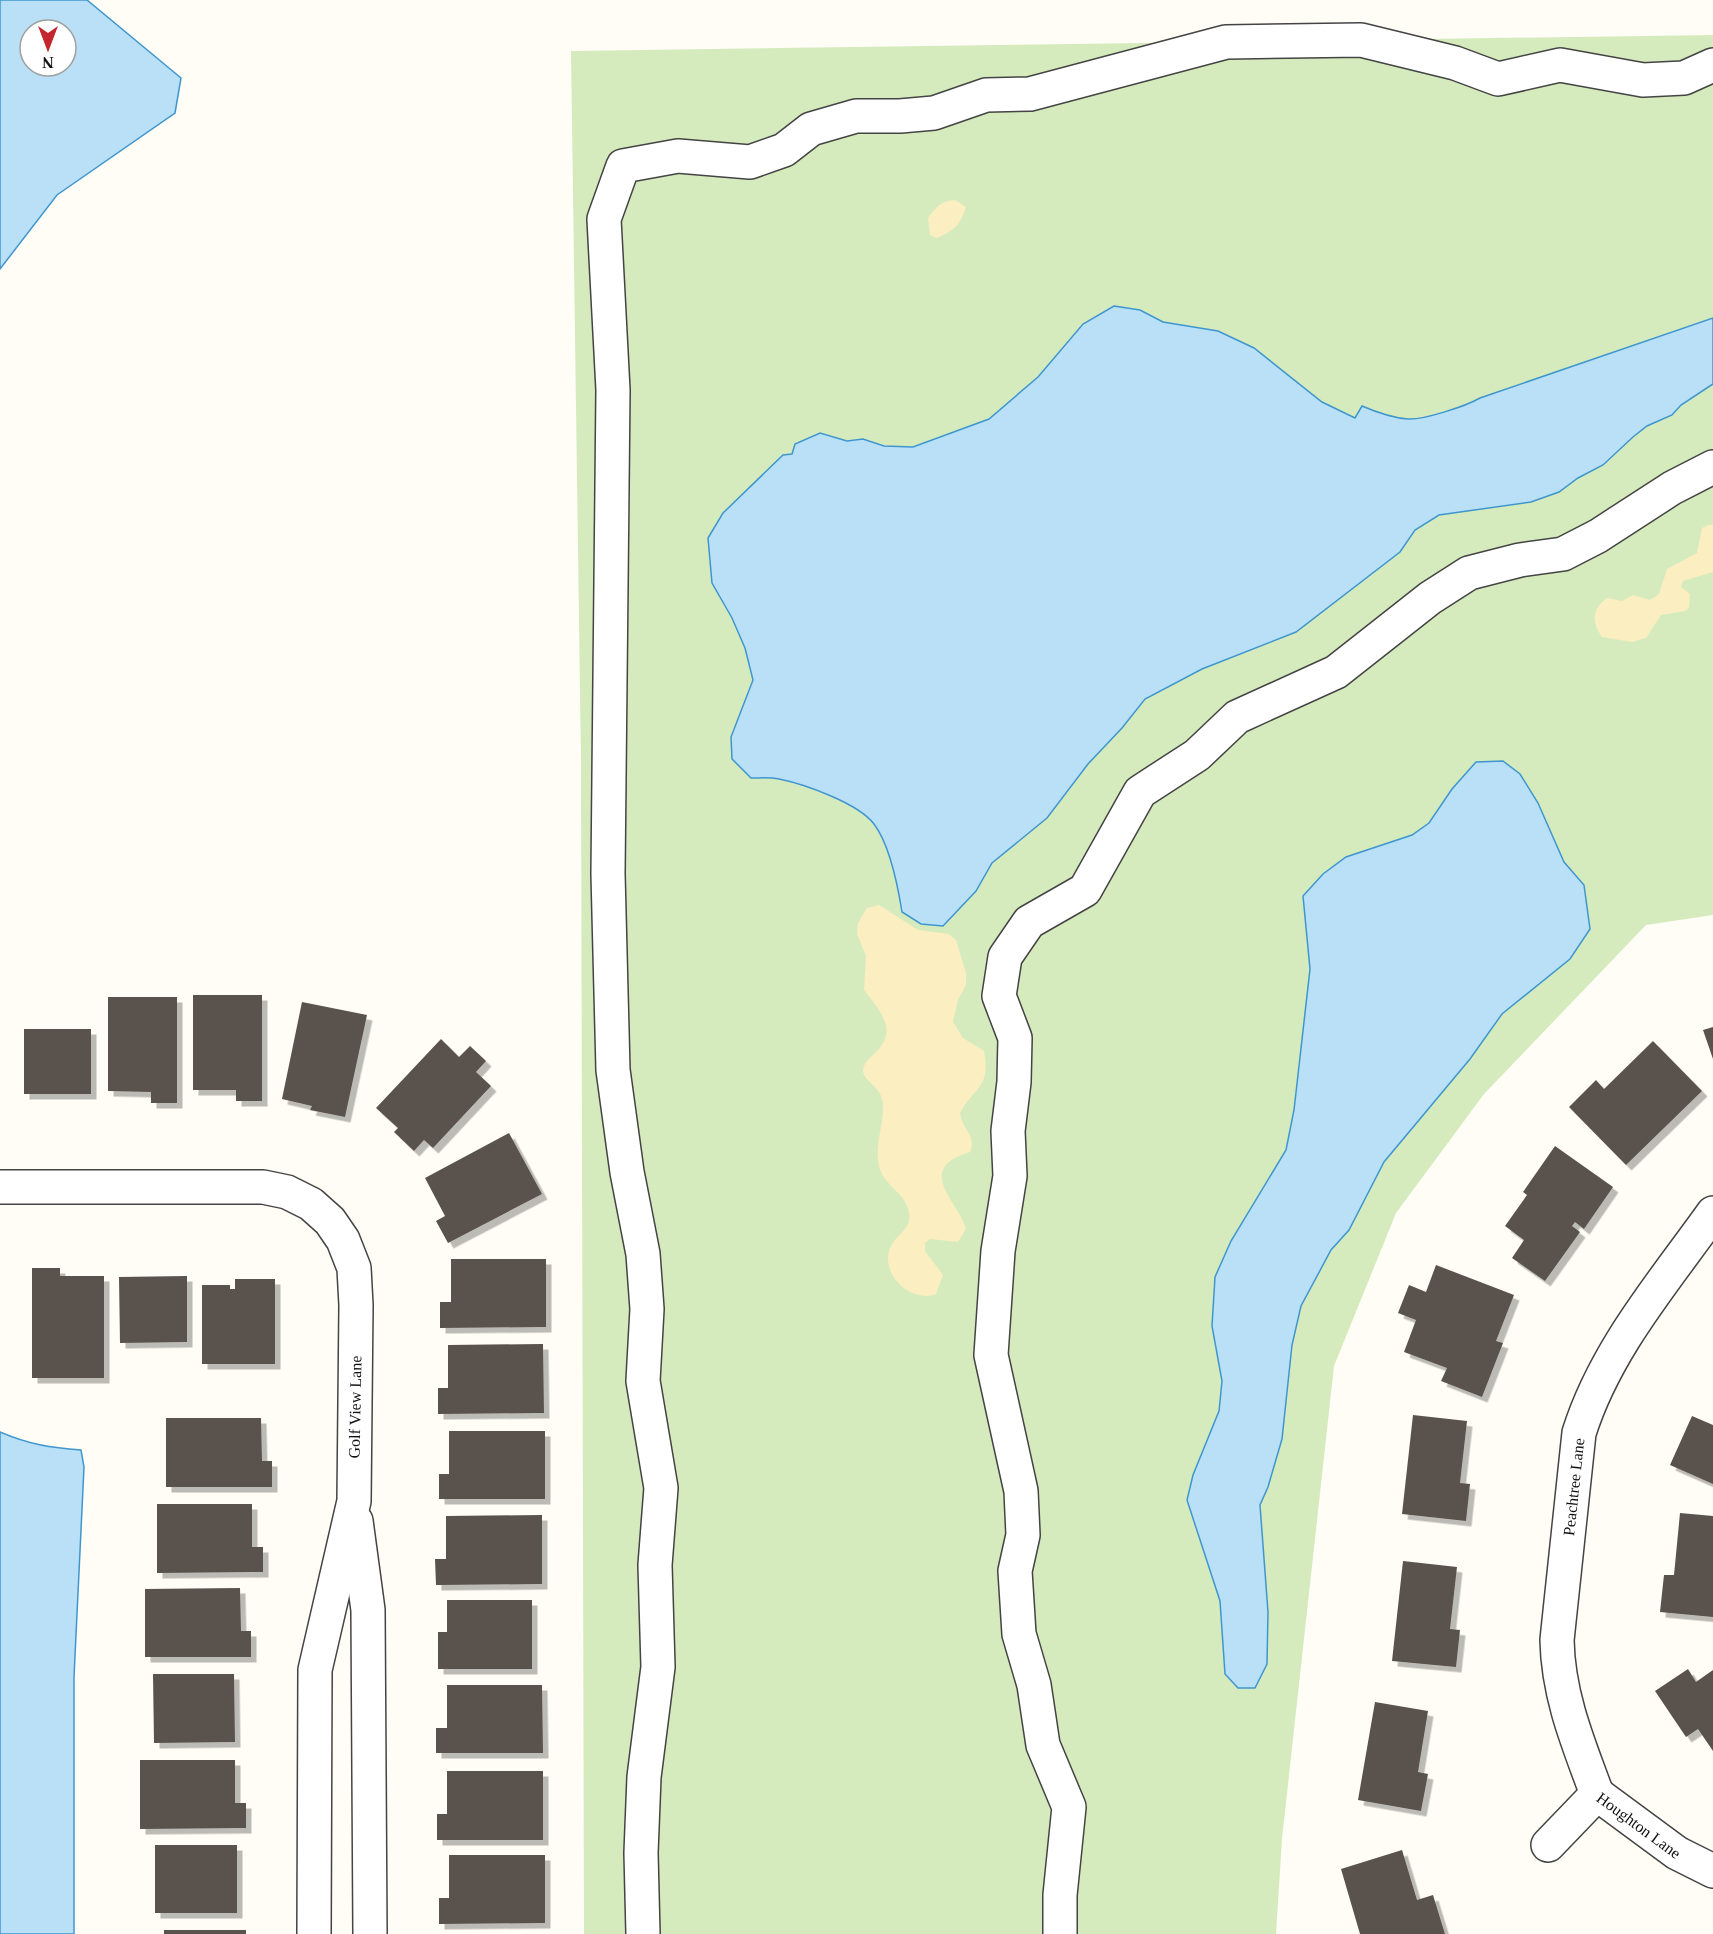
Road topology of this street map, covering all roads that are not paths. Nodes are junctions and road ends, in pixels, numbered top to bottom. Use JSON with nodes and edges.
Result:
{"nodes":[{"id":1,"x":1713,"y":65,"type":"edge"},
{"id":2,"x":1713,"y":467,"type":"edge"},
{"id":3,"x":0,"y":1188,"type":"edge"},
{"id":4,"x":1713,"y":1213,"type":"edge"},
{"id":5,"x":354,"y":1502,"type":"junction"},
{"id":6,"x":1598,"y":1794,"type":"junction"},
{"id":7,"x":1548,"y":1845,"type":"dead end"},
{"id":8,"x":1713,"y":1871,"type":"edge"},
{"id":9,"x":314,"y":1934,"type":"edge"},
{"id":10,"x":370,"y":1934,"type":"edge"},
{"id":11,"x":643,"y":1934,"type":"edge"},
{"id":12,"x":1060,"y":1934,"type":"edge"}],
"edges":[{"from":1,"to":11,"type":"street"},
{"from":2,"to":12,"type":"street"},
{"from":3,"to":5,"type":"street","name":"Golf View Lane"},
{"from":4,"to":6,"type":"street","name":"Peachtree Lane"},
{"from":5,"to":9,"type":"street","name":"Golf View Lane"},
{"from":5,"to":10,"type":"street"},
{"from":6,"to":7,"type":"street","name":"Houghton Lane"},
{"from":6,"to":8,"type":"street","name":"Houghton Lane"}]}
